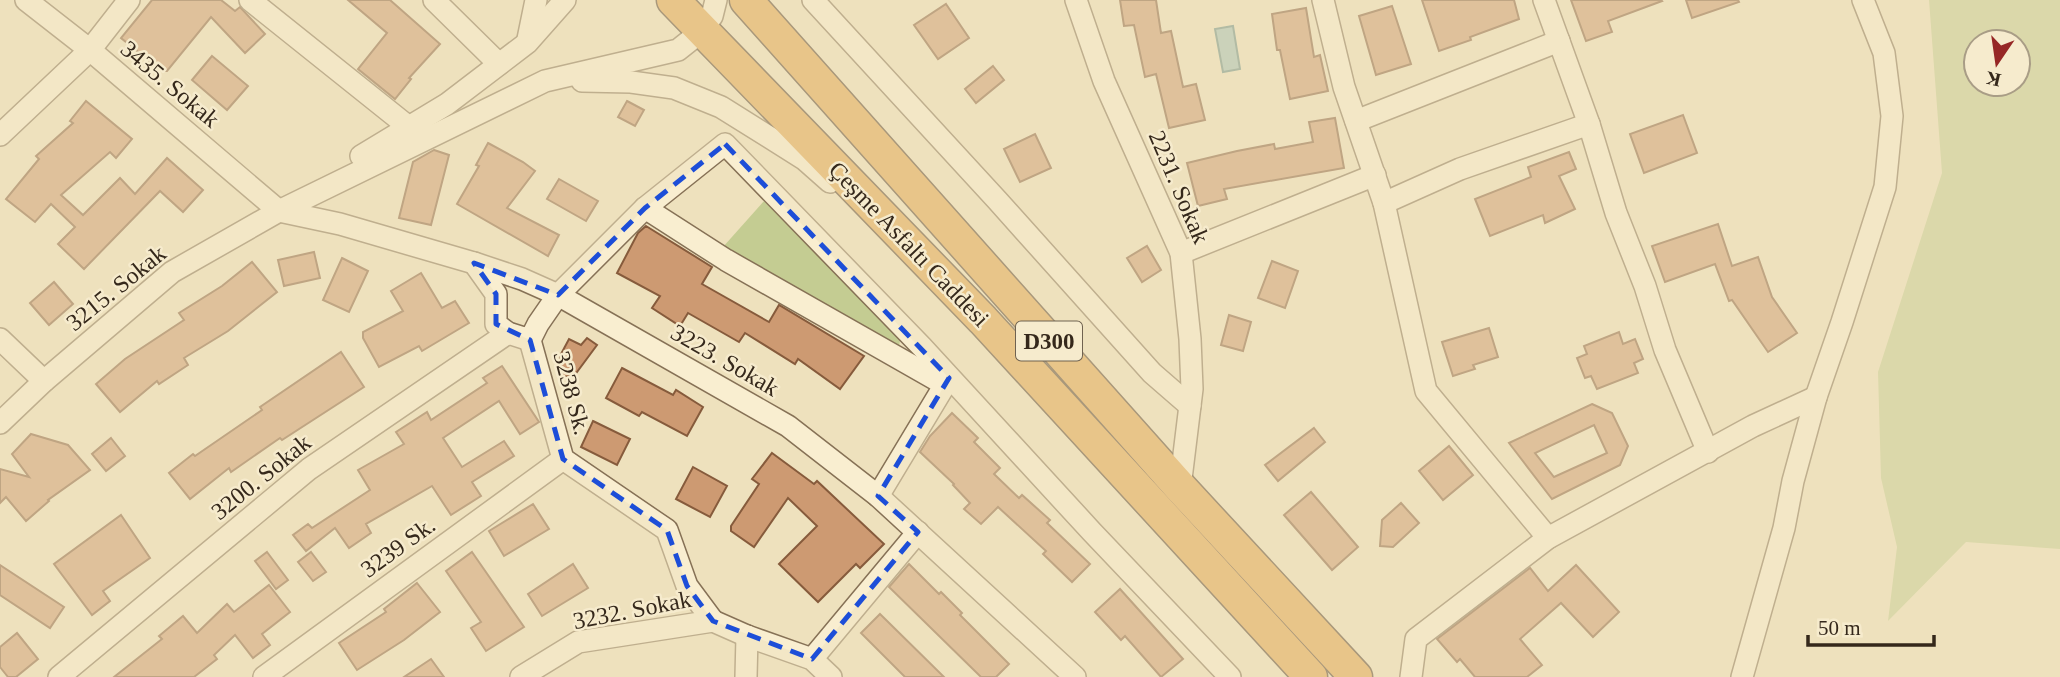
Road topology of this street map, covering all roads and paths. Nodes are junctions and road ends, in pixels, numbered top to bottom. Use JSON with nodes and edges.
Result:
{"nodes":[{"id":1,"x":26,"y":0,"type":"edge"},
{"id":2,"x":129,"y":0,"type":"edge"},
{"id":3,"x":250,"y":0,"type":"edge"},
{"id":4,"x":434,"y":0,"type":"edge"},
{"id":5,"x":536,"y":0,"type":"edge"},
{"id":6,"x":565,"y":0,"type":"edge"},
{"id":7,"x":673,"y":0,"type":"edge"},
{"id":8,"x":716,"y":0,"type":"edge"},
{"id":9,"x":746,"y":0,"type":"edge"},
{"id":10,"x":813,"y":0,"type":"edge"},
{"id":11,"x":1076,"y":0,"type":"edge"},
{"id":12,"x":1323,"y":0,"type":"edge"},
{"id":13,"x":1544,"y":0,"type":"edge"},
{"id":14,"x":1863,"y":0,"type":"edge"},
{"id":15,"x":702,"y":31,"type":"junction"},
{"id":16,"x":1559,"y":41,"type":"junction"},
{"id":17,"x":527,"y":43,"type":"junction"},
{"id":18,"x":90,"y":51,"type":"junction"},
{"id":19,"x":499,"y":64,"type":"junction"},
{"id":20,"x":545,"y":81,"type":"junction"},
{"id":21,"x":1356,"y":121,"type":"junction"},
{"id":22,"x":1589,"y":124,"type":"junction"},
{"id":23,"x":410,"y":128,"type":"junction"},
{"id":24,"x":0,"y":135,"type":"edge"},
{"id":25,"x":1375,"y":175,"type":"junction"},
{"id":26,"x":1384,"y":203,"type":"junction"},
{"id":27,"x":645,"y":208,"type":"junction"},
{"id":28,"x":279,"y":211,"type":"junction"},
{"id":29,"x":1181,"y":253,"type":"junction"},
{"id":30,"x":474,"y":263,"type":"junction"},
{"id":31,"x":558,"y":295,"type":"junction"},
{"id":32,"x":983,"y":320,"type":"junction"},
{"id":33,"x":508,"y":333,"type":"junction"},
{"id":34,"x":0,"y":339,"type":"edge"},
{"id":35,"x":530,"y":340,"type":"junction"},
{"id":36,"x":947,"y":381,"type":"junction"},
{"id":37,"x":44,"y":382,"type":"junction"},
{"id":38,"x":1816,"y":397,"type":"junction"},
{"id":39,"x":1190,"y":406,"type":"junction"},
{"id":40,"x":0,"y":423,"type":"edge"},
{"id":41,"x":1708,"y":452,"type":"junction"},
{"id":42,"x":563,"y":459,"type":"junction"},
{"id":43,"x":1180,"y":487,"type":"junction"},
{"id":44,"x":877,"y":496,"type":"junction"},
{"id":45,"x":918,"y":532,"type":"junction"},
{"id":46,"x":1549,"y":538,"type":"junction"},
{"id":47,"x":713,"y":621,"type":"junction"},
{"id":48,"x":747,"y":636,"type":"junction"},
{"id":49,"x":812,"y":659,"type":"junction"},
{"id":50,"x":59,"y":677,"type":"edge"},
{"id":51,"x":264,"y":677,"type":"edge"},
{"id":52,"x":521,"y":677,"type":"edge"},
{"id":53,"x":746,"y":677,"type":"edge"},
{"id":54,"x":831,"y":677,"type":"edge"},
{"id":55,"x":1074,"y":677,"type":"edge"},
{"id":56,"x":1230,"y":677,"type":"edge"},
{"id":57,"x":1311,"y":677,"type":"edge"},
{"id":58,"x":1356,"y":677,"type":"edge"},
{"id":59,"x":1411,"y":677,"type":"edge"},
{"id":60,"x":1742,"y":677,"type":"edge"}],
"edges":[{"from":1,"to":18,"type":"street","name":"3435. Sokak"},
{"from":2,"to":18,"type":"street"},
{"from":3,"to":23,"type":"street"},
{"from":4,"to":19,"type":"street"},
{"from":5,"to":17,"type":"street"},
{"from":6,"to":17,"type":"street"},
{"from":7,"to":15,"type":"highway","name":"Çeşme Asfaltı Caddesi","number":"D300"},
{"from":8,"to":15,"type":"street"},
{"from":9,"to":43,"type":"highway","name":"Çeşme Asfaltı Caddesi","number":"D300"},
{"from":10,"to":39,"type":"street"},
{"from":11,"to":29,"type":"street","name":"2231. Sokak"},
{"from":12,"to":21,"type":"street"},
{"from":13,"to":16,"type":"street"},
{"from":14,"to":38,"type":"street"},
{"from":15,"to":20,"type":"street"},
{"from":15,"to":32,"type":"highway","name":"Çeşme Asfaltı Caddesi","number":"D300"},
{"from":16,"to":21,"type":"street"},
{"from":16,"to":22,"type":"street"},
{"from":17,"to":19,"type":"street"},
{"from":18,"to":24,"type":"street"},
{"from":18,"to":28,"type":"street","name":"3435. Sokak"},
{"from":19,"to":23,"type":"street"},
{"from":20,"to":28,"type":"street"},
{"from":20,"to":32,"type":"street"},
{"from":21,"to":25,"type":"street"},
{"from":22,"to":26,"type":"street"},
{"from":22,"to":41,"type":"street"},
{"from":23,"to":28,"type":"street"},
{"from":25,"to":26,"type":"street"},
{"from":25,"to":29,"type":"street"},
{"from":26,"to":46,"type":"street"},
{"from":27,"to":31,"type":"street"},
{"from":27,"to":36,"type":"street"},
{"from":27,"to":36,"type":"street"},
{"from":28,"to":30,"type":"street","name":"3223. Sokak"},
{"from":28,"to":37,"type":"street","name":"3215. Sokak"},
{"from":29,"to":39,"type":"street","name":"2231. Sokak"},
{"from":30,"to":31,"type":"street","name":"3223. Sokak"},
{"from":30,"to":33,"type":"street"},
{"from":31,"to":35,"type":"street"},
{"from":31,"to":44,"type":"street","name":"3223. Sokak"},
{"from":32,"to":57,"type":"highway","name":"Çeşme Asfaltı Caddesi","number":"D300"},
{"from":33,"to":35,"type":"street"},
{"from":33,"to":50,"type":"street","name":"3200. Sokak"},
{"from":34,"to":37,"type":"street"},
{"from":35,"to":42,"type":"street","name":"3238 Sk."},
{"from":36,"to":44,"type":"street"},
{"from":36,"to":56,"type":"street"},
{"from":37,"to":40,"type":"street","name":"3215. Sokak"},
{"from":38,"to":41,"type":"street"},
{"from":38,"to":60,"type":"street"},
{"from":39,"to":43,"type":"street","name":"2231. Sokak"},
{"from":41,"to":46,"type":"street"},
{"from":42,"to":47,"type":"street","name":"3238 Sk."},
{"from":42,"to":51,"type":"street","name":"3239 Sk."},
{"from":43,"to":58,"type":"highway","name":"Çeşme Asfaltı Caddesi","number":"D300"},
{"from":44,"to":45,"type":"street","name":"3223. Sokak"},
{"from":45,"to":49,"type":"street"},
{"from":45,"to":55,"type":"street","name":"3223. Sokak"},
{"from":46,"to":59,"type":"street"},
{"from":47,"to":48,"type":"street","name":"3232. Sokak"},
{"from":47,"to":52,"type":"street","name":"3232. Sokak"},
{"from":48,"to":49,"type":"street","name":"3232. Sokak"},
{"from":48,"to":53,"type":"street"},
{"from":49,"to":54,"type":"street","name":"3232. Sokak"}]}
